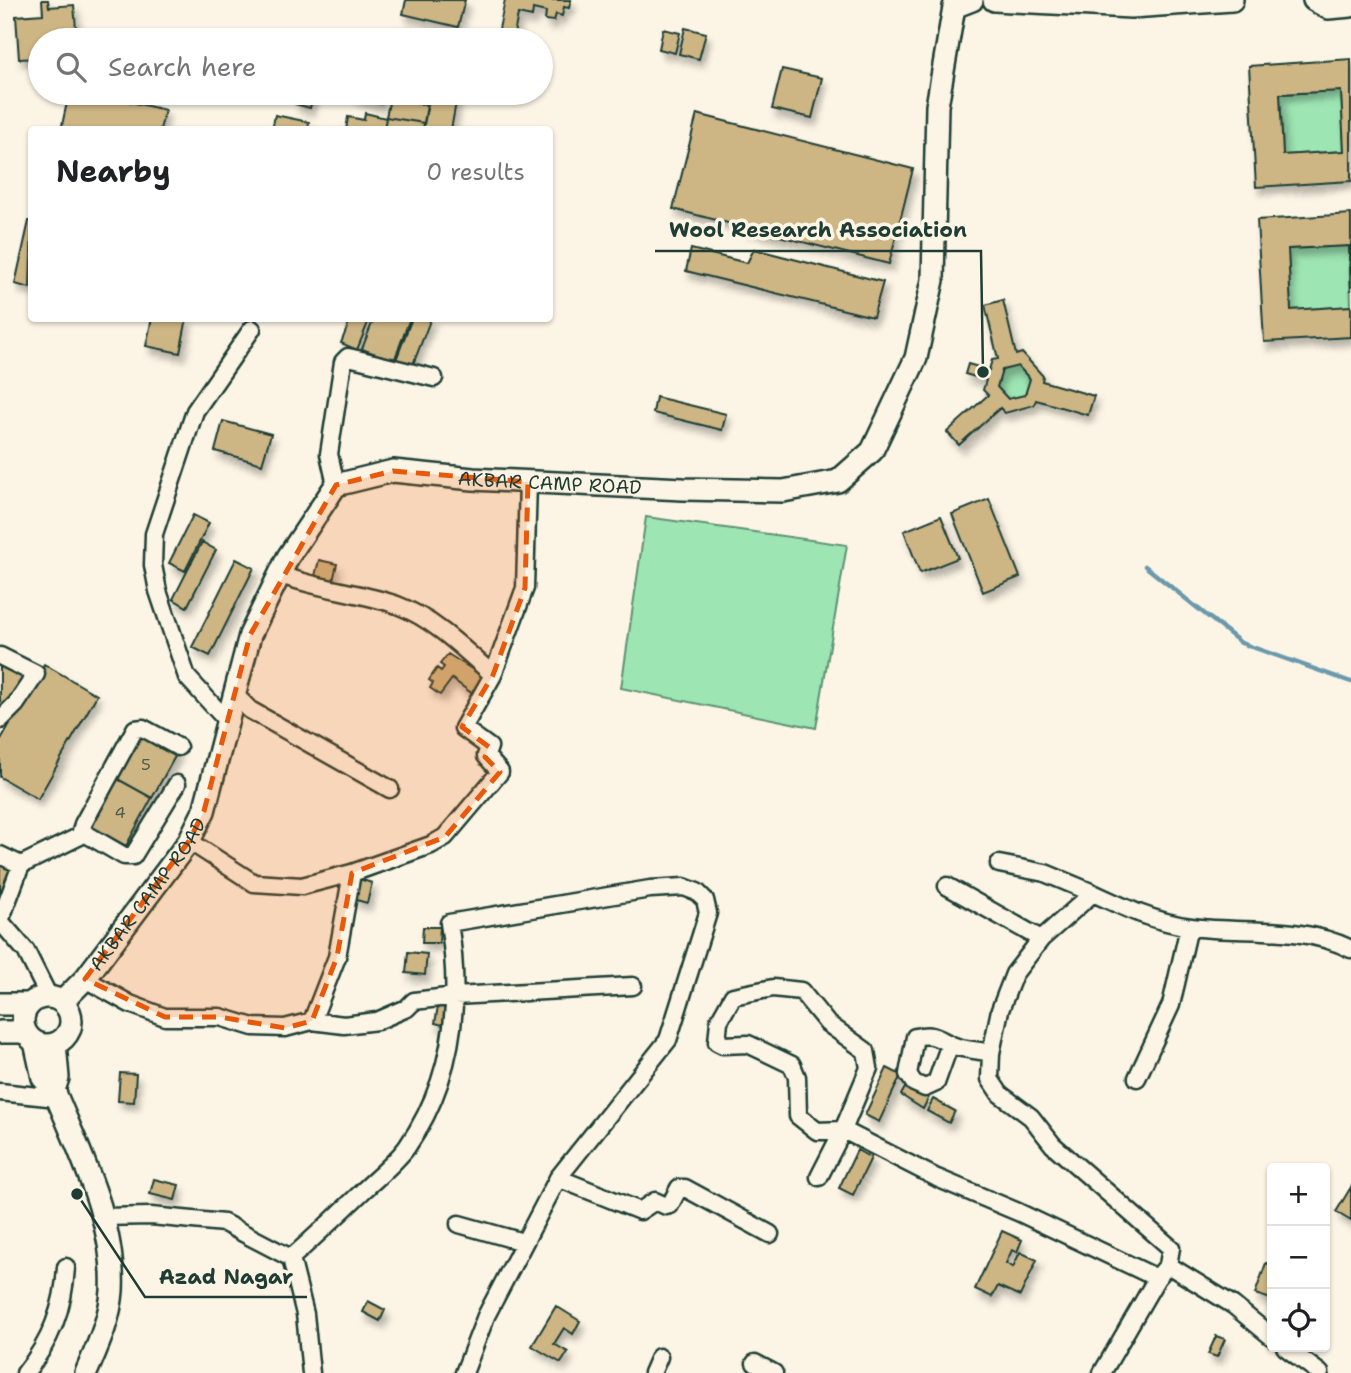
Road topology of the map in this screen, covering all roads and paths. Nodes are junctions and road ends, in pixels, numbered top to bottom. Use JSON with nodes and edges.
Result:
{"nodes":[{"id":1,"x":972,"y":0,"type":"edge"},
{"id":2,"x":995,"y":0,"type":"edge"},
{"id":3,"x":1232,"y":0,"type":"edge"},
{"id":4,"x":1314,"y":0,"type":"edge"},
{"id":5,"x":1132,"y":4,"type":"edge"},
{"id":6,"x":1351,"y":6,"type":"edge"},
{"id":7,"x":251,"y":329,"type":"dead end"},
{"id":8,"x":434,"y":378,"type":"dead end"},
{"id":9,"x":528,"y":482,"type":"junction"},
{"id":10,"x":336,"y":485,"type":"junction"},
{"id":11,"x":281,"y":575,"type":"junction"},
{"id":12,"x":0,"y":656,"type":"edge"},
{"id":13,"x":494,"y":675,"type":"junction"},
{"id":14,"x":235,"y":695,"type":"junction"},
{"id":15,"x":0,"y":720,"type":"edge"},
{"id":16,"x":229,"y":723,"type":"junction"},
{"id":17,"x":178,"y":747,"type":"dead end"},
{"id":18,"x":177,"y":783,"type":"dead end"},
{"id":19,"x":390,"y":789,"type":"dead end"},
{"id":20,"x":81,"y":831,"type":"junction"},
{"id":21,"x":189,"y":841,"type":"junction"},
{"id":22,"x":0,"y":855,"type":"edge"},
{"id":23,"x":999,"y":864,"type":"dead end"},
{"id":24,"x":21,"y":866,"type":"junction"},
{"id":25,"x":352,"y":873,"type":"junction"},
{"id":26,"x":947,"y":886,"type":"dead end"},
{"id":27,"x":1093,"y":893,"type":"junction"},
{"id":28,"x":0,"y":920,"type":"edge"},
{"id":29,"x":1189,"y":927,"type":"junction"},
{"id":30,"x":1041,"y":939,"type":"junction"},
{"id":31,"x":1351,"y":949,"type":"edge"},
{"id":32,"x":85,"y":979,"type":"junction"},
{"id":33,"x":633,"y":986,"type":"dead end"},
{"id":34,"x":455,"y":996,"type":"junction"},
{"id":35,"x":45,"y":1001,"type":"junction"},
{"id":36,"x":0,"y":1004,"type":"edge"},
{"id":37,"x":312,"y":1021,"type":"junction"},
{"id":38,"x":0,"y":1032,"type":"edge"},
{"id":39,"x":38,"y":1039,"type":"junction"},
{"id":40,"x":950,"y":1044,"type":"dead end"},
{"id":41,"x":991,"y":1053,"type":"junction"},
{"id":42,"x":1137,"y":1078,"type":"dead end"},
{"id":43,"x":0,"y":1092,"type":"edge"},
{"id":44,"x":56,"y":1094,"type":"junction"},
{"id":45,"x":844,"y":1130,"type":"junction"},
{"id":46,"x":819,"y":1177,"type":"dead end"},
{"id":47,"x":558,"y":1178,"type":"junction"},
{"id":48,"x":102,"y":1217,"type":"junction"},
{"id":49,"x":458,"y":1224,"type":"dead end"},
{"id":50,"x":771,"y":1234,"type":"dead end"},
{"id":51,"x":523,"y":1242,"type":"junction"},
{"id":52,"x":291,"y":1258,"type":"junction"},
{"id":53,"x":1168,"y":1265,"type":"junction"},
{"id":54,"x":66,"y":1267,"type":"dead end"},
{"id":55,"x":1157,"y":1278,"type":"junction"},
{"id":56,"x":1267,"y":1333,"type":"edge"},
{"id":57,"x":1292,"y":1352,"type":"edge"},
{"id":58,"x":659,"y":1357,"type":"dead end"},
{"id":59,"x":755,"y":1363,"type":"dead end"},
{"id":60,"x":25,"y":1373,"type":"edge"},
{"id":61,"x":86,"y":1373,"type":"edge"},
{"id":62,"x":311,"y":1373,"type":"edge"},
{"id":63,"x":464,"y":1373,"type":"edge"},
{"id":64,"x":652,"y":1373,"type":"edge"},
{"id":65,"x":774,"y":1373,"type":"edge"},
{"id":66,"x":1102,"y":1373,"type":"edge"},
{"id":67,"x":1320,"y":1373,"type":"edge"}],
"edges":[{"from":1,"to":9,"type":"street","name":"AKBAR CAMP ROAD"},
{"from":2,"to":5,"type":"street"},
{"from":3,"to":5,"type":"street"},
{"from":4,"to":6,"type":"street"},
{"from":7,"to":16,"type":"street"},
{"from":8,"to":10,"type":"street"},
{"from":9,"to":10,"type":"street","name":"AKBAR CAMP ROAD"},
{"from":9,"to":13,"type":"street"},
{"from":10,"to":11,"type":"street","name":"AKBAR CAMP ROAD"},
{"from":11,"to":13,"type":"street"},
{"from":11,"to":14,"type":"street","name":"AKBAR CAMP ROAD"},
{"from":12,"to":15,"type":"street"},
{"from":13,"to":25,"type":"street"},
{"from":14,"to":16,"type":"street","name":"AKBAR CAMP ROAD"},
{"from":14,"to":19,"type":"street"},
{"from":16,"to":21,"type":"street","name":"AKBAR CAMP ROAD"},
{"from":17,"to":20,"type":"street"},
{"from":18,"to":20,"type":"street"},
{"from":20,"to":24,"type":"street"},
{"from":21,"to":25,"type":"street"},
{"from":21,"to":32,"type":"street","name":"AKBAR CAMP ROAD"},
{"from":22,"to":24,"type":"street"},
{"from":23,"to":27,"type":"street"},
{"from":24,"to":28,"type":"street"},
{"from":25,"to":37,"type":"street"},
{"from":26,"to":30,"type":"street"},
{"from":27,"to":29,"type":"street"},
{"from":27,"to":30,"type":"street"},
{"from":28,"to":35,"type":"street"},
{"from":29,"to":31,"type":"street"},
{"from":29,"to":42,"type":"street"},
{"from":30,"to":41,"type":"street"},
{"from":32,"to":35,"type":"street","name":"AKBAR CAMP ROAD"},
{"from":32,"to":37,"type":"street"},
{"from":33,"to":34,"type":"street"},
{"from":34,"to":37,"type":"street"},
{"from":34,"to":47,"type":"street"},
{"from":34,"to":52,"type":"street"},
{"from":35,"to":36,"type":"street"},
{"from":35,"to":39,"type":"street"},
{"from":35,"to":39,"type":"street"},
{"from":38,"to":39,"type":"street"},
{"from":39,"to":44,"type":"street"},
{"from":40,"to":41,"type":"street"},
{"from":41,"to":53,"type":"street"},
{"from":43,"to":44,"type":"street"},
{"from":44,"to":48,"type":"street"},
{"from":45,"to":45,"type":"street"},
{"from":45,"to":46,"type":"street"},
{"from":45,"to":55,"type":"street"},
{"from":47,"to":50,"type":"street"},
{"from":47,"to":51,"type":"street"},
{"from":48,"to":52,"type":"street"},
{"from":48,"to":61,"type":"street"},
{"from":49,"to":51,"type":"street"},
{"from":51,"to":63,"type":"street"},
{"from":52,"to":62,"type":"street"},
{"from":53,"to":55,"type":"street"},
{"from":53,"to":56,"type":"street"},
{"from":54,"to":60,"type":"street"},
{"from":55,"to":66,"type":"street"},
{"from":57,"to":67,"type":"street"},
{"from":58,"to":64,"type":"street"},
{"from":59,"to":65,"type":"street"}]}
